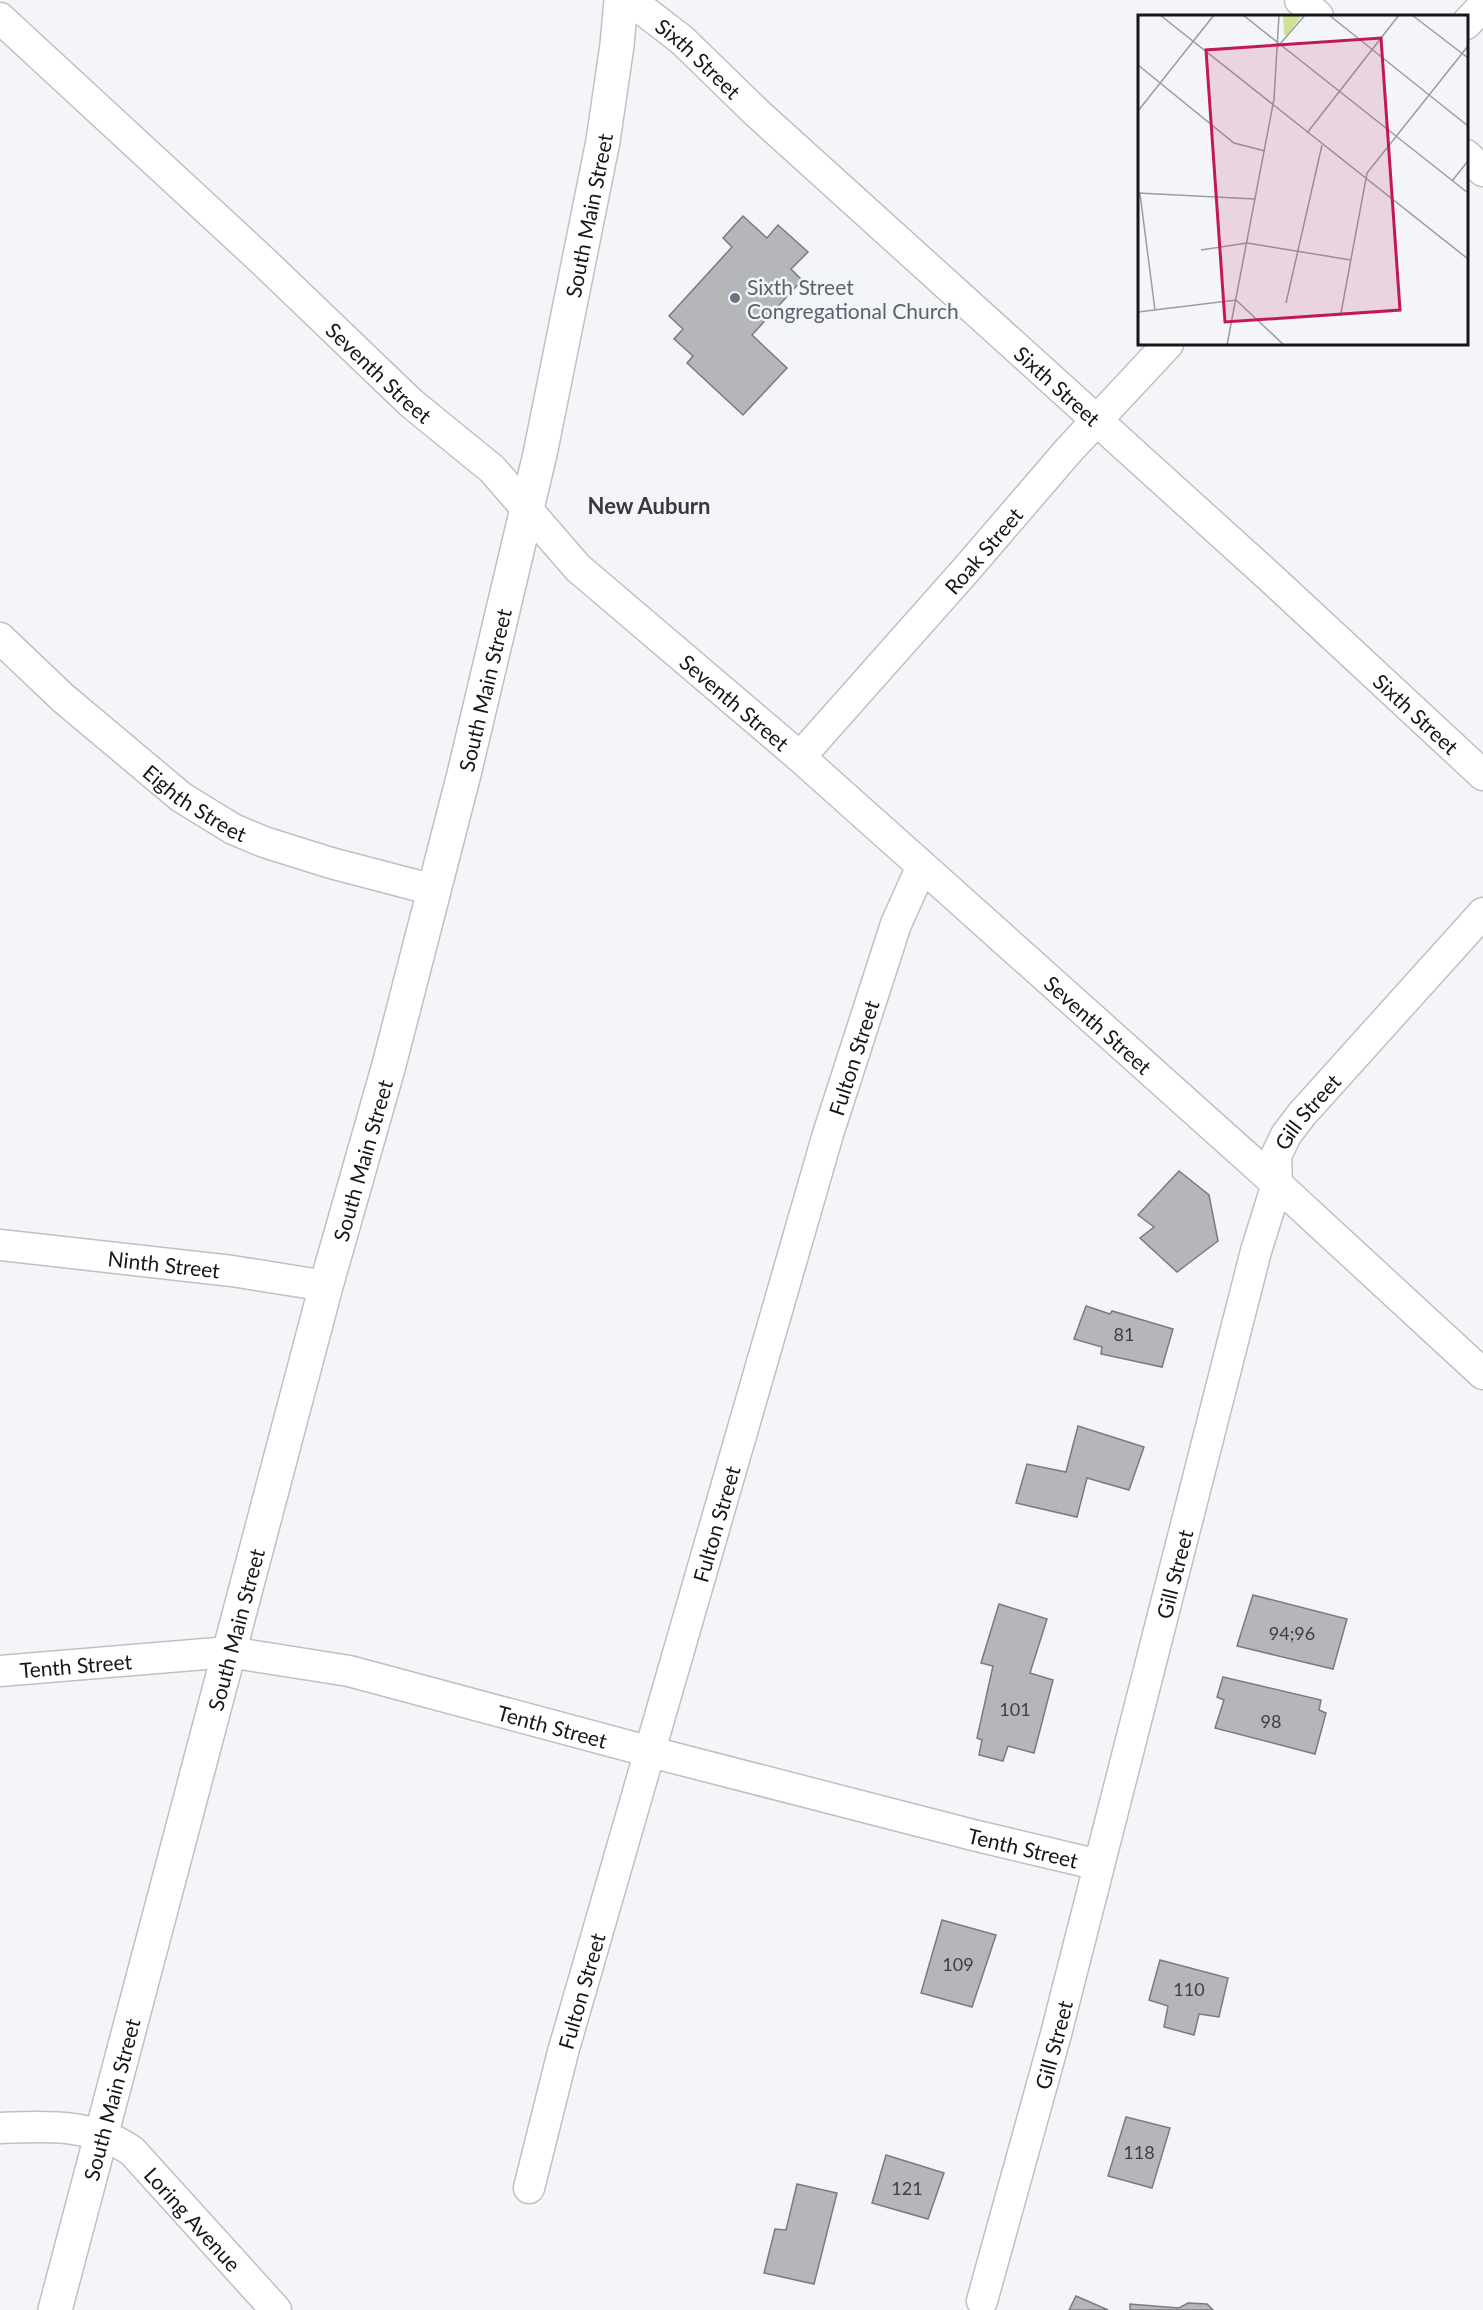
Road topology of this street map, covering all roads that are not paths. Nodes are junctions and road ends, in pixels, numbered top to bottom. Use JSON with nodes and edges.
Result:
{"nodes":[{"id":1,"x":621,"y":0,"type":"edge"},
{"id":2,"x":630,"y":0,"type":"edge"},
{"id":3,"x":1300,"y":0,"type":"edge"},
{"id":4,"x":1483,"y":6,"type":"edge"},
{"id":5,"x":1317,"y":15,"type":"edge"},
{"id":6,"x":0,"y":18,"type":"edge"},
{"id":7,"x":1468,"y":23,"type":"edge"},
{"id":8,"x":1468,"y":156,"type":"edge"},
{"id":9,"x":1483,"y":171,"type":"edge"},
{"id":10,"x":1167,"y":345,"type":"edge"},
{"id":11,"x":1097,"y":420,"type":"junction"},
{"id":12,"x":526,"y":509,"type":"junction"},
{"id":13,"x":0,"y":638,"type":"edge"},
{"id":14,"x":800,"y":757,"type":"junction"},
{"id":15,"x":1483,"y":775,"type":"edge"},
{"id":16,"x":922,"y":866,"type":"junction"},
{"id":17,"x":434,"y":890,"type":"junction"},
{"id":18,"x":1483,"y":913,"type":"edge"},
{"id":19,"x":1277,"y":1184,"type":"junction"},
{"id":20,"x":0,"y":1245,"type":"edge"},
{"id":21,"x":326,"y":1286,"type":"junction"},
{"id":22,"x":1483,"y":1374,"type":"edge"},
{"id":23,"x":229,"y":1652,"type":"junction"},
{"id":24,"x":0,"y":1671,"type":"edge"},
{"id":25,"x":651,"y":1752,"type":"junction"},
{"id":26,"x":1099,"y":1865,"type":"junction"},
{"id":27,"x":0,"y":2128,"type":"edge"},
{"id":28,"x":103,"y":2135,"type":"junction"},
{"id":29,"x":529,"y":2188,"type":"dead end"},
{"id":30,"x":982,"y":2301,"type":"dead end"},
{"id":31,"x":55,"y":2310,"type":"edge"},
{"id":32,"x":276,"y":2310,"type":"edge"}],
"edges":[{"from":1,"to":12,"type":"street","name":"South Main Street"},
{"from":2,"to":11,"type":"street","name":"Sixth Street"},
{"from":3,"to":5,"type":"street"},
{"from":4,"to":7,"type":"street"},
{"from":6,"to":12,"type":"street","name":"Seventh Street"},
{"from":8,"to":9,"type":"street"},
{"from":10,"to":11,"type":"street","name":"Roak Street"},
{"from":11,"to":14,"type":"street","name":"Roak Street"},
{"from":11,"to":15,"type":"street","name":"Sixth Street"},
{"from":12,"to":14,"type":"street","name":"Seventh Street"},
{"from":12,"to":17,"type":"street","name":"South Main Street"},
{"from":13,"to":17,"type":"street","name":"Eighth Street"},
{"from":14,"to":16,"type":"street","name":"Seventh Street"},
{"from":16,"to":19,"type":"street","name":"Seventh Street"},
{"from":16,"to":25,"type":"street","name":"Fulton Street"},
{"from":17,"to":21,"type":"street","name":"South Main Street"},
{"from":18,"to":19,"type":"street","name":"Gill Street"},
{"from":19,"to":22,"type":"street","name":"Seventh Street"},
{"from":19,"to":26,"type":"street","name":"Gill Street"},
{"from":20,"to":21,"type":"street","name":"Ninth Street"},
{"from":21,"to":23,"type":"street","name":"South Main Street"},
{"from":23,"to":24,"type":"street","name":"Tenth Street"},
{"from":23,"to":25,"type":"street","name":"Tenth Street"},
{"from":23,"to":28,"type":"street","name":"South Main Street"},
{"from":25,"to":26,"type":"street","name":"Tenth Street"},
{"from":25,"to":29,"type":"street","name":"Fulton Street"},
{"from":26,"to":30,"type":"street","name":"Gill Street"},
{"from":27,"to":28,"type":"street","name":"Loring Avenue"},
{"from":28,"to":31,"type":"street","name":"South Main Street"},
{"from":28,"to":32,"type":"street","name":"Loring Avenue"}]}
